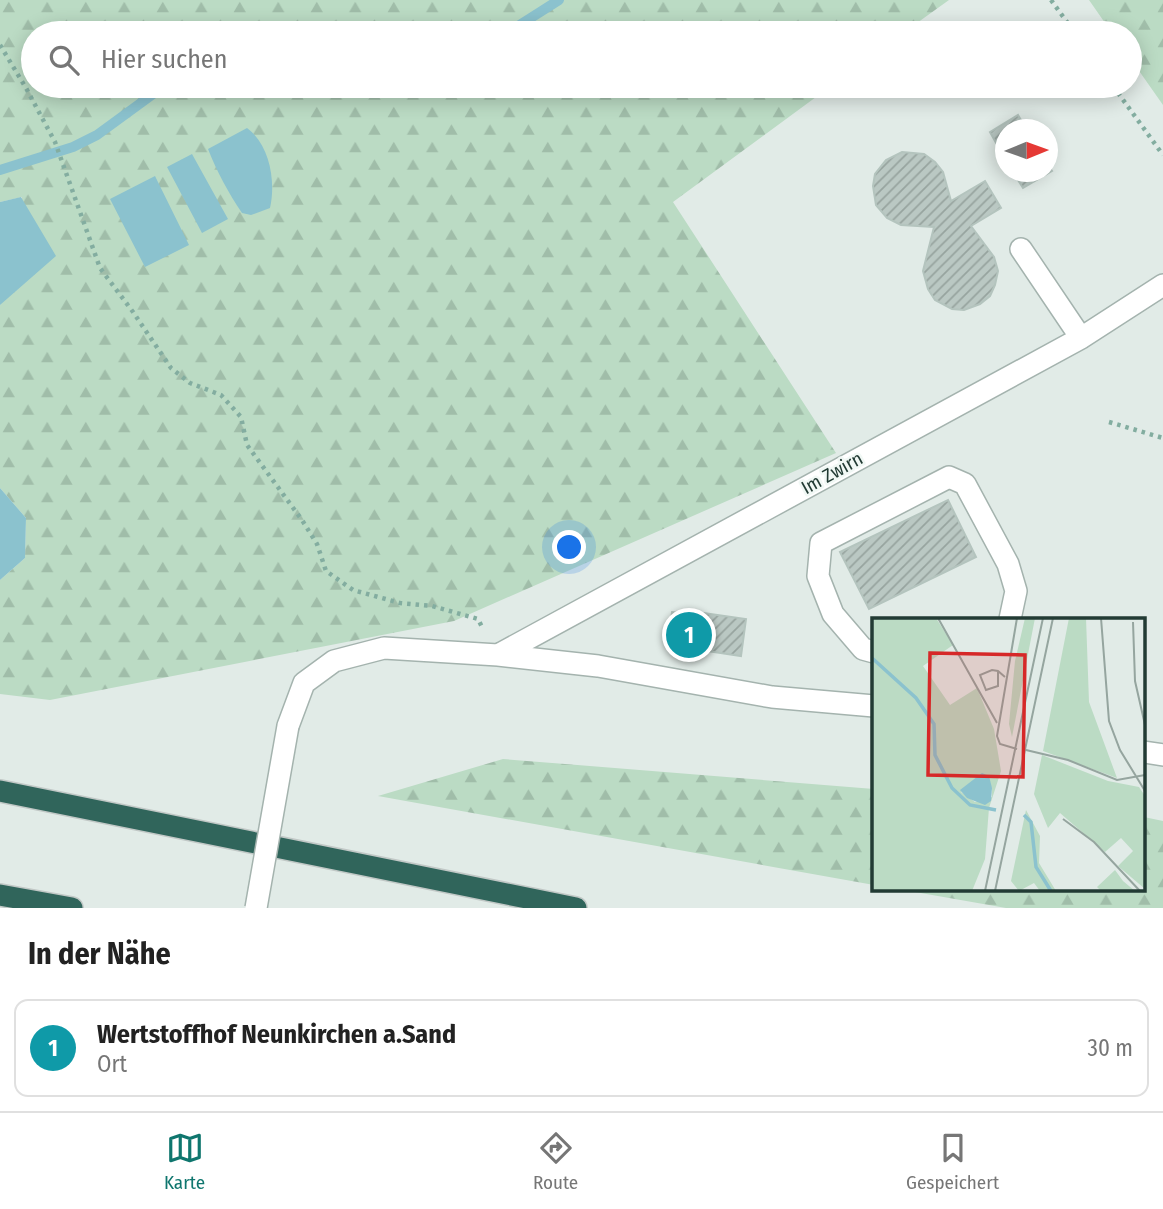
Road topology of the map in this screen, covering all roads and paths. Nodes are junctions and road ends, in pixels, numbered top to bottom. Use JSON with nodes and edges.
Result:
{"nodes":[{"id":1,"x":1052,"y":0,"type":"edge"},
{"id":2,"x":1067,"y":21,"type":"edge"},
{"id":3,"x":0,"y":45,"type":"edge"},
{"id":4,"x":21,"y":80,"type":"edge"},
{"id":5,"x":31,"y":98,"type":"edge"},
{"id":6,"x":1122,"y":98,"type":"edge"},
{"id":7,"x":1163,"y":155,"type":"edge"},
{"id":8,"x":1021,"y":248,"type":"dead end"},
{"id":9,"x":1163,"y":285,"type":"edge"},
{"id":10,"x":1081,"y":338,"type":"junction"},
{"id":11,"x":1109,"y":422,"type":"dead end"},
{"id":12,"x":1163,"y":438,"type":"edge"},
{"id":13,"x":1010,"y":618,"type":"edge"},
{"id":14,"x":872,"y":651,"type":"edge"},
{"id":15,"x":498,"y":655,"type":"junction"},
{"id":16,"x":872,"y":706,"type":"edge"},
{"id":17,"x":0,"y":791,"type":"edge"},
{"id":18,"x":0,"y":895,"type":"edge"},
{"id":19,"x":72,"y":908,"type":"edge"},
{"id":20,"x":256,"y":908,"type":"edge"},
{"id":21,"x":576,"y":908,"type":"edge"}],
"edges":[{"from":1,"to":2,"type":"path"},
{"from":3,"to":4,"type":"path"},
{"from":5,"to":15,"type":"path"},
{"from":6,"to":7,"type":"path"},
{"from":8,"to":10,"type":"street"},
{"from":9,"to":10,"type":"street","name":"Im Zwirn"},
{"from":10,"to":15,"type":"street","name":"Im Zwirn"},
{"from":11,"to":12,"type":"path"},
{"from":13,"to":14,"type":"street"},
{"from":15,"to":16,"type":"street"},
{"from":15,"to":20,"type":"street","bridge":true},
{"from":17,"to":21,"type":"highway"},
{"from":18,"to":19,"type":"highway"}]}
